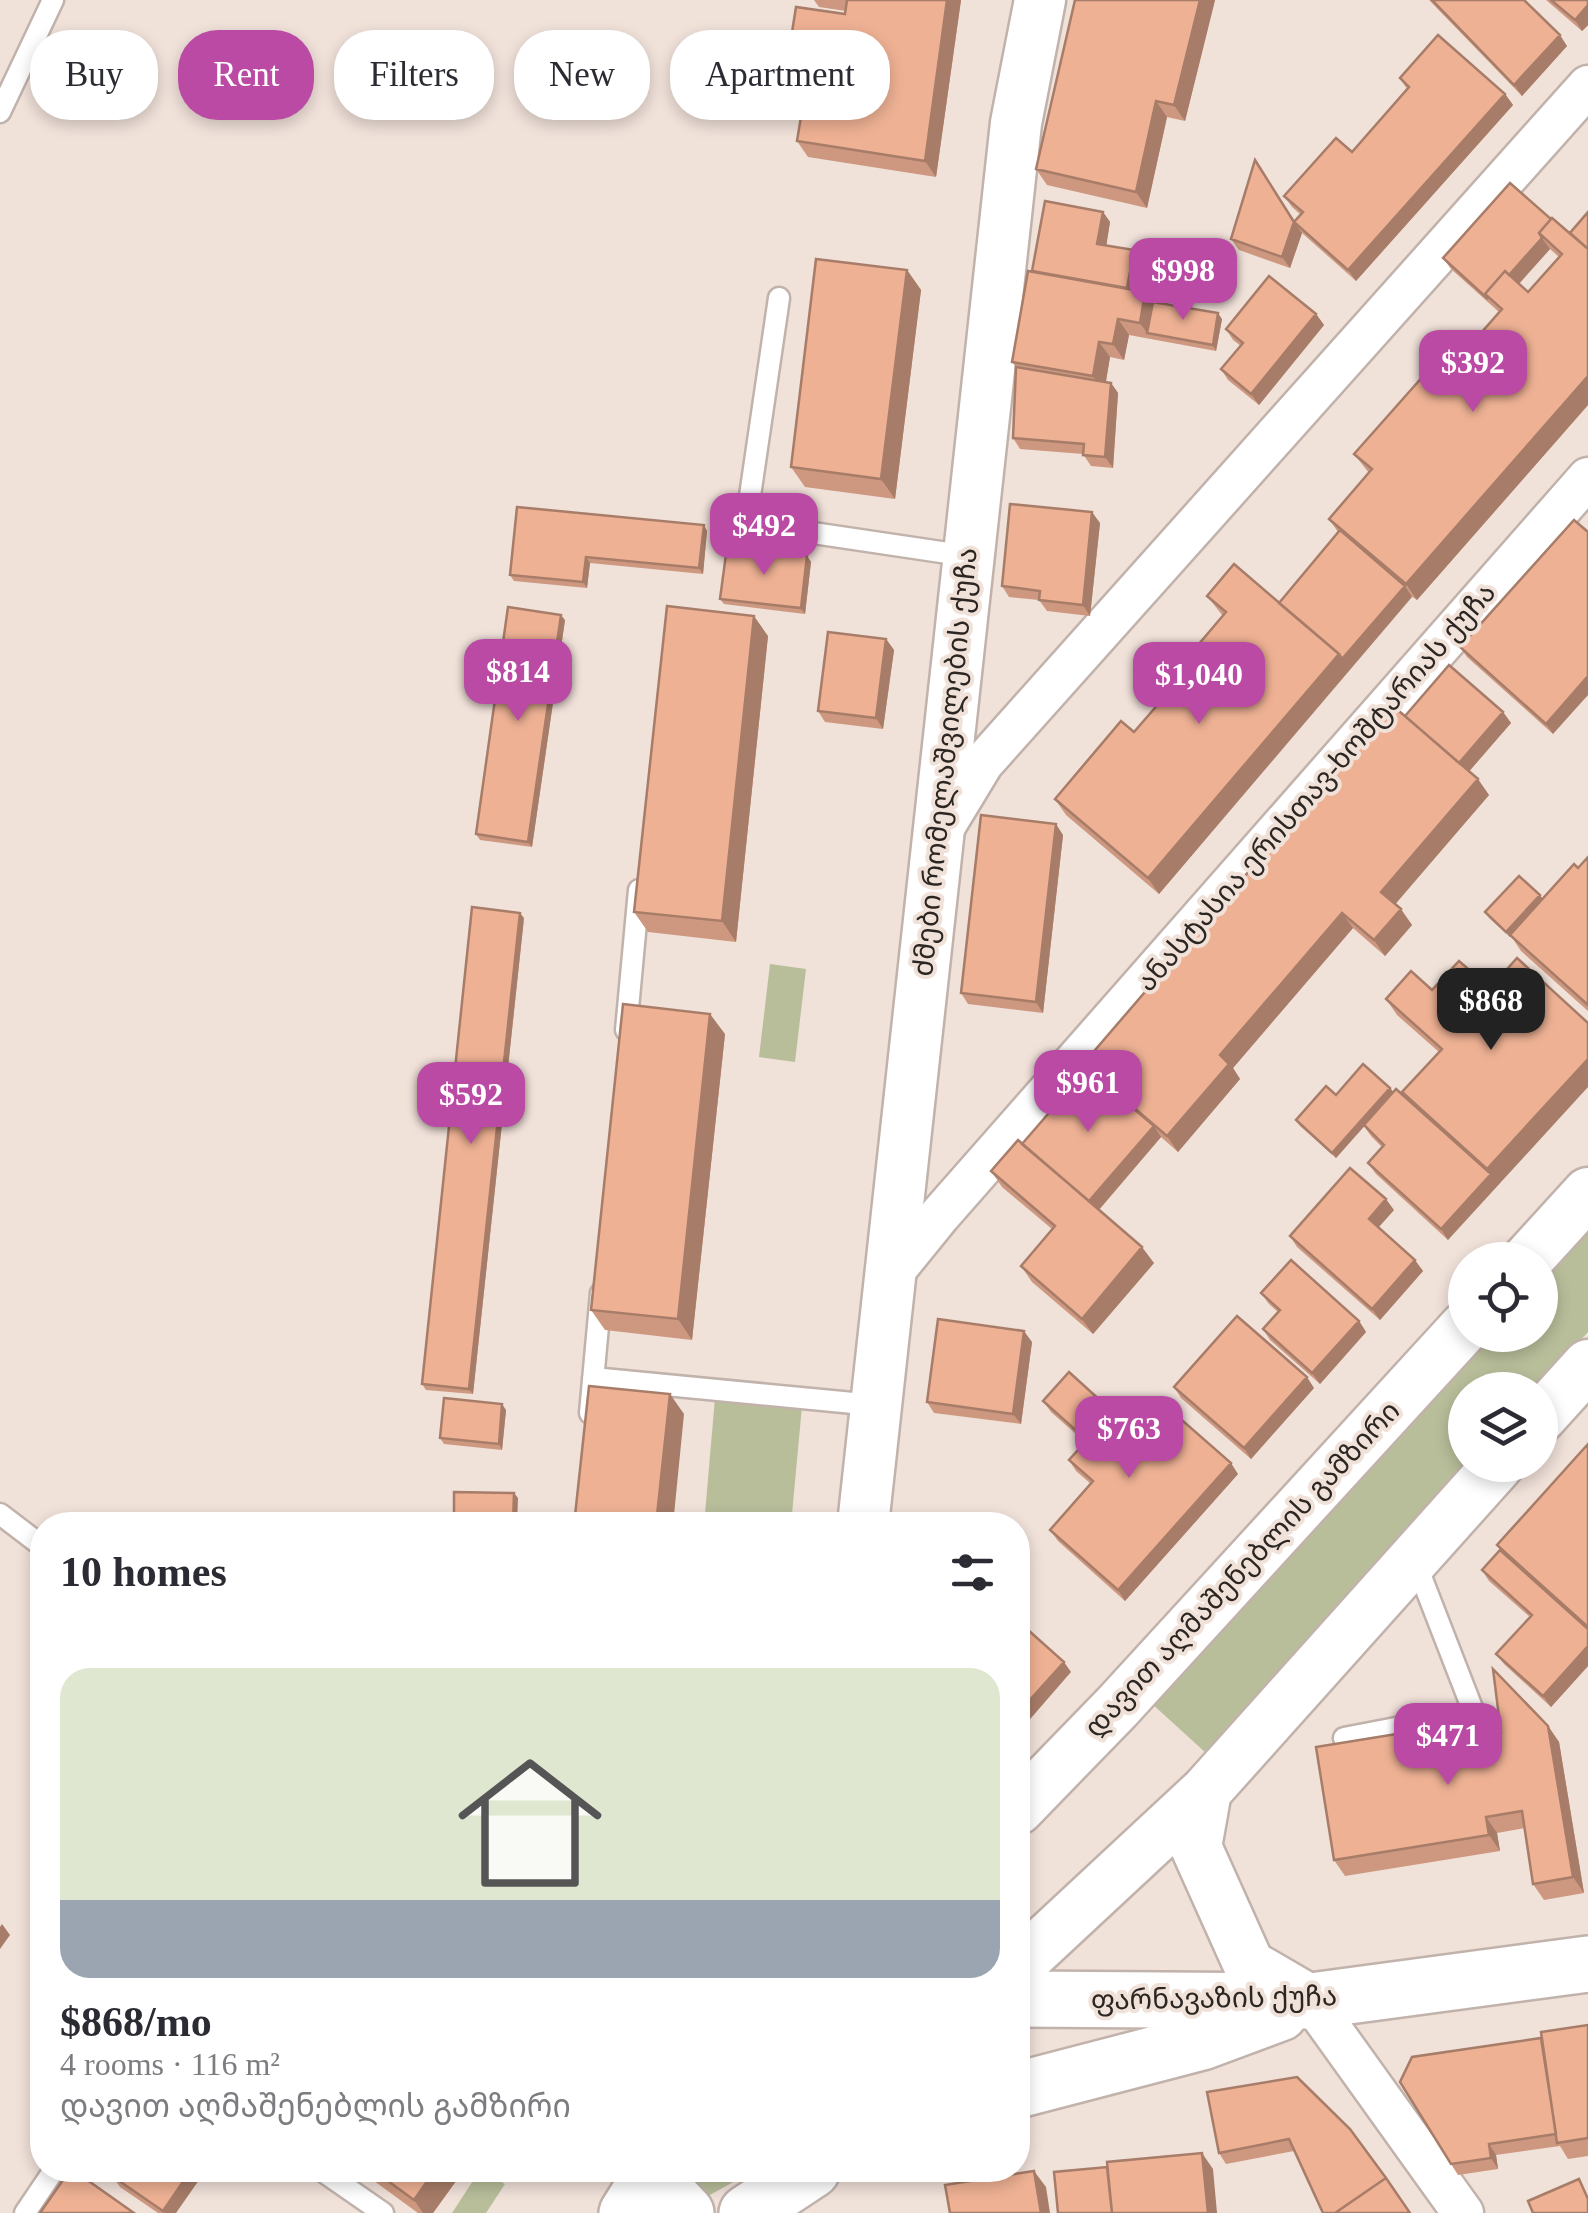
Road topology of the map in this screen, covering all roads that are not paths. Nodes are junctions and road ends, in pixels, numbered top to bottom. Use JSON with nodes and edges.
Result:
{"nodes":[{"id":1,"x":52,"y":0,"type":"edge"},
{"id":2,"x":1040,"y":0,"type":"edge"},
{"id":3,"x":1588,"y":86,"type":"edge"},
{"id":4,"x":0,"y":112,"type":"edge"},
{"id":5,"x":779,"y":298,"type":"dead end"},
{"id":6,"x":1588,"y":478,"type":"edge"},
{"id":7,"x":968,"y":556,"type":"junction"},
{"id":8,"x":935,"y":842,"type":"junction"},
{"id":9,"x":641,"y":872,"type":"edge"},
{"id":10,"x":624,"y":1047,"type":"edge"},
{"id":11,"x":1588,"y":1194,"type":"edge"},
{"id":12,"x":1544,"y":1242,"type":"edge"},
{"id":13,"x":888,"y":1279,"type":"junction"},
{"id":14,"x":602,"y":1280,"type":"edge"},
{"id":15,"x":1448,"y":1346,"type":"edge"},
{"id":16,"x":1588,"y":1365,"type":"edge"},
{"id":17,"x":593,"y":1378,"type":"junction"},
{"id":18,"x":1558,"y":1398,"type":"edge"},
{"id":19,"x":874,"y":1405,"type":"junction"},
{"id":20,"x":588,"y":1433,"type":"edge"},
{"id":21,"x":1483,"y":1482,"type":"edge"},
{"id":22,"x":864,"y":1512,"type":"edge"},
{"id":23,"x":0,"y":1514,"type":"edge"},
{"id":24,"x":30,"y":1537,"type":"edge"},
{"id":25,"x":1414,"y":1559,"type":"junction"},
{"id":26,"x":1344,"y":1738,"type":"edge"},
{"id":27,"x":1206,"y":1791,"type":"junction"},
{"id":28,"x":1030,"y":1797,"type":"edge"},
{"id":29,"x":1030,"y":1955,"type":"edge"},
{"id":30,"x":1588,"y":1964,"type":"edge"},
{"id":31,"x":1030,"y":1999,"type":"edge"},
{"id":32,"x":1311,"y":2001,"type":"junction"},
{"id":33,"x":1030,"y":2087,"type":"edge"},
{"id":34,"x":46,"y":2182,"type":"edge"},
{"id":35,"x":338,"y":2182,"type":"edge"},
{"id":36,"x":646,"y":2182,"type":"edge"},
{"id":37,"x":667,"y":2182,"type":"edge"},
{"id":38,"x":794,"y":2182,"type":"edge"},
{"id":39,"x":25,"y":2213,"type":"edge"},
{"id":40,"x":383,"y":2213,"type":"edge"},
{"id":41,"x":627,"y":2213,"type":"edge"},
{"id":42,"x":686,"y":2213,"type":"edge"},
{"id":43,"x":747,"y":2213,"type":"edge"},
{"id":44,"x":1463,"y":2213,"type":"edge"}],
"edges":[{"from":1,"to":4,"type":"lane"},
{"from":2,"to":7,"type":"street","name":"ძმები რომელაშვილების ქუჩა"},
{"from":3,"to":8,"type":"street"},
{"from":5,"to":7,"type":"lane"},
{"from":6,"to":13,"type":"street","name":"ანასტასია ერისთავ-ხოშტარიას ქუჩა"},
{"from":7,"to":8,"type":"street","name":"ძმები რომელაშვილების ქუჩა"},
{"from":8,"to":13,"type":"street","name":"ძმები რომელაშვილების ქუჩა"},
{"from":9,"to":10,"type":"lane"},
{"from":11,"to":12,"type":"street"},
{"from":13,"to":19,"type":"street","name":"ძმები რომელაშვილების ქუჩა"},
{"from":14,"to":17,"type":"lane"},
{"from":15,"to":28,"type":"street","name":"დავით აღმაშენებლის გამზირი"},
{"from":16,"to":18,"type":"street"},
{"from":17,"to":19,"type":"lane"},
{"from":17,"to":20,"type":"lane"},
{"from":19,"to":22,"type":"street","name":"ძმები რომელაშვილების ქუჩა"},
{"from":21,"to":25,"type":"street"},
{"from":23,"to":24,"type":"lane"},
{"from":25,"to":26,"type":"lane"},
{"from":25,"to":27,"type":"street"},
{"from":27,"to":29,"type":"street"},
{"from":27,"to":32,"type":"street"},
{"from":30,"to":32,"type":"main road","name":"ფარნავაზის ქუჩა"},
{"from":31,"to":32,"type":"main road","name":"ფარნავაზის ქუჩა"},
{"from":32,"to":33,"type":"main road"},
{"from":32,"to":44,"type":"street"},
{"from":34,"to":39,"type":"lane"},
{"from":35,"to":40,"type":"lane"},
{"from":36,"to":41,"type":"main road"},
{"from":37,"to":42,"type":"main road"},
{"from":38,"to":43,"type":"main road"}]}
